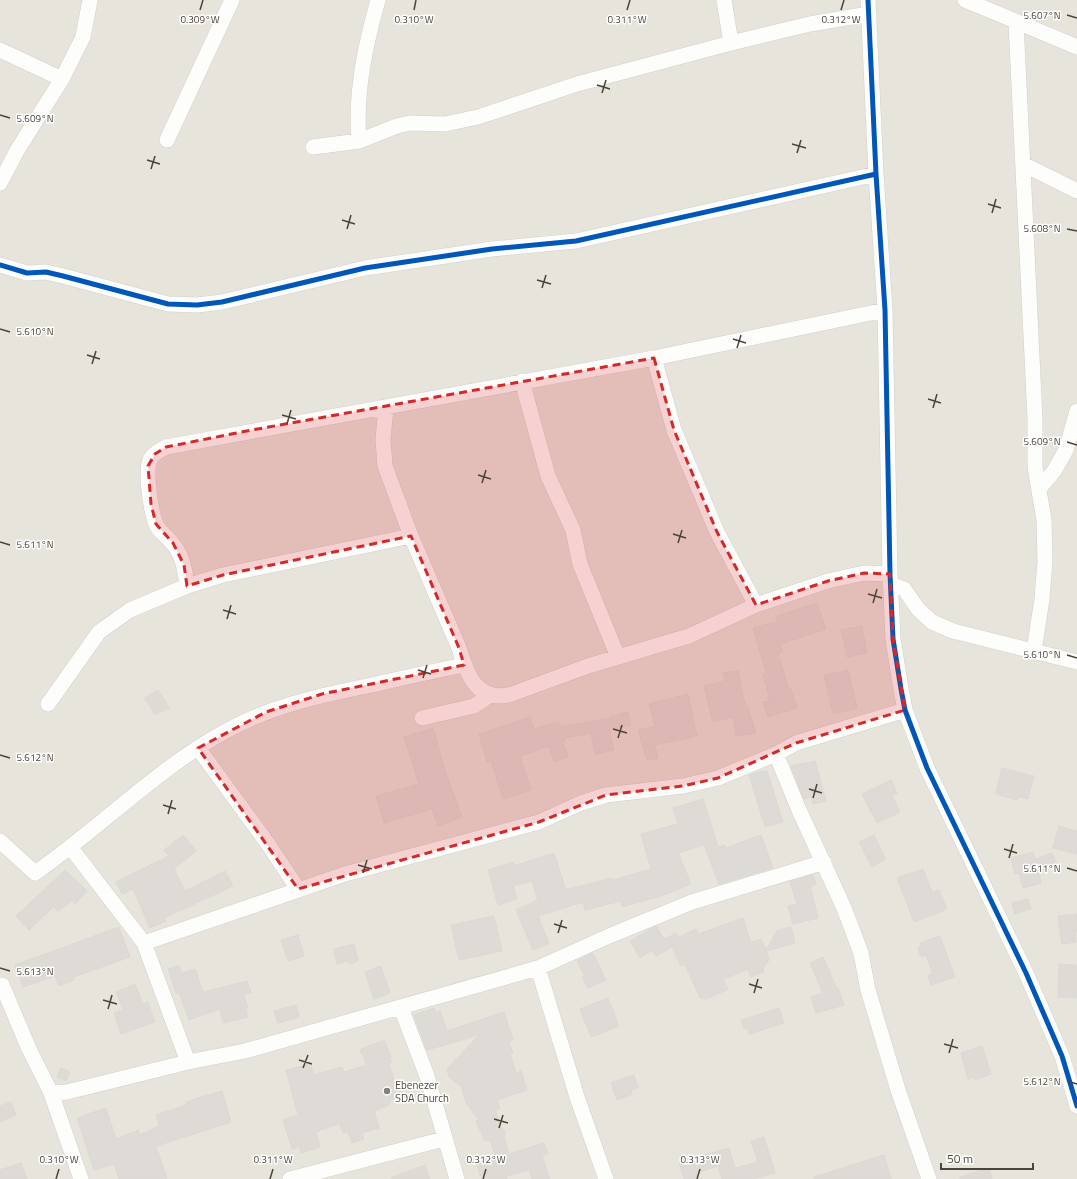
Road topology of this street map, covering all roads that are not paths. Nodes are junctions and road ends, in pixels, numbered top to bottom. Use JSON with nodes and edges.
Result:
{"nodes":[{"id":1,"x":90,"y":0,"type":"edge"},
{"id":2,"x":232,"y":0,"type":"edge"},
{"id":3,"x":378,"y":0,"type":"edge"},
{"id":4,"x":724,"y":0,"type":"edge"},
{"id":5,"x":965,"y":0,"type":"edge"},
{"id":6,"x":868,"y":7,"type":"edge"},
{"id":7,"x":1016,"y":22,"type":"junction"},
{"id":8,"x":731,"y":43,"type":"junction"},
{"id":9,"x":1077,"y":47,"type":"edge"},
{"id":10,"x":0,"y":50,"type":"edge"},
{"id":11,"x":62,"y":79,"type":"junction"},
{"id":12,"x":167,"y":140,"type":"dead end"},
{"id":13,"x":359,"y":141,"type":"junction"},
{"id":14,"x":313,"y":147,"type":"dead end"},
{"id":15,"x":1023,"y":164,"type":"junction"},
{"id":16,"x":876,"y":174,"type":"junction"},
{"id":17,"x":0,"y":183,"type":"edge"},
{"id":18,"x":1077,"y":191,"type":"edge"},
{"id":19,"x":0,"y":265,"type":"edge"},
{"id":20,"x":885,"y":310,"type":"junction"},
{"id":21,"x":654,"y":358,"type":"junction"},
{"id":22,"x":522,"y":381,"type":"junction"},
{"id":23,"x":386,"y":407,"type":"junction"},
{"id":24,"x":1077,"y":411,"type":"edge"},
{"id":25,"x":1039,"y":489,"type":"junction"},
{"id":26,"x":411,"y":536,"type":"junction"},
{"id":27,"x":890,"y":579,"type":"junction"},
{"id":28,"x":187,"y":586,"type":"junction"},
{"id":29,"x":756,"y":605,"type":"junction"},
{"id":30,"x":1034,"y":651,"type":"junction"},
{"id":31,"x":618,"y":657,"type":"junction"},
{"id":32,"x":1077,"y":662,"type":"edge"},
{"id":33,"x":464,"y":665,"type":"junction"},
{"id":34,"x":490,"y":695,"type":"junction"},
{"id":35,"x":48,"y":704,"type":"dead end"},
{"id":36,"x":905,"y":710,"type":"junction"},
{"id":37,"x":422,"y":718,"type":"dead end"},
{"id":38,"x":198,"y":748,"type":"junction"},
{"id":39,"x":776,"y":754,"type":"junction"},
{"id":40,"x":0,"y":842,"type":"edge"},
{"id":41,"x":71,"y":848,"type":"junction"},
{"id":42,"x":824,"y":862,"type":"junction"},
{"id":43,"x":298,"y":889,"type":"junction"},
{"id":44,"x":144,"y":943,"type":"junction"},
{"id":45,"x":538,"y":968,"type":"junction"},
{"id":46,"x":0,"y":985,"type":"edge"},
{"id":47,"x":401,"y":1008,"type":"junction"},
{"id":48,"x":188,"y":1062,"type":"junction"},
{"id":49,"x":52,"y":1093,"type":"junction"},
{"id":50,"x":1077,"y":1106,"type":"edge"},
{"id":51,"x":444,"y":1139,"type":"junction"},
{"id":52,"x":80,"y":1179,"type":"edge"},
{"id":53,"x":290,"y":1179,"type":"edge"},
{"id":54,"x":457,"y":1179,"type":"edge"},
{"id":55,"x":606,"y":1179,"type":"edge"},
{"id":56,"x":929,"y":1179,"type":"edge"}],
"edges":[{"from":1,"to":11,"type":"street"},
{"from":2,"to":12,"type":"street"},
{"from":3,"to":13,"type":"street"},
{"from":4,"to":8,"type":"street"},
{"from":5,"to":7,"type":"street"},
{"from":6,"to":8,"type":"street"},
{"from":6,"to":16,"type":"street"},
{"from":7,"to":9,"type":"street"},
{"from":7,"to":15,"type":"street"},
{"from":8,"to":13,"type":"street"},
{"from":10,"to":11,"type":"street"},
{"from":11,"to":17,"type":"street"},
{"from":13,"to":14,"type":"street"},
{"from":15,"to":18,"type":"street"},
{"from":15,"to":25,"type":"street"},
{"from":16,"to":19,"type":"street"},
{"from":16,"to":20,"type":"street"},
{"from":20,"to":21,"type":"street"},
{"from":20,"to":27,"type":"street"},
{"from":21,"to":22,"type":"street"},
{"from":21,"to":29,"type":"street"},
{"from":22,"to":23,"type":"street"},
{"from":22,"to":31,"type":"street"},
{"from":23,"to":26,"type":"street"},
{"from":23,"to":28,"type":"street"},
{"from":24,"to":25,"type":"street"},
{"from":25,"to":30,"type":"street"},
{"from":26,"to":28,"type":"street"},
{"from":26,"to":33,"type":"street"},
{"from":27,"to":29,"type":"street"},
{"from":27,"to":30,"type":"street"},
{"from":27,"to":36,"type":"street"},
{"from":28,"to":35,"type":"street"},
{"from":29,"to":31,"type":"street"},
{"from":30,"to":32,"type":"street"},
{"from":31,"to":34,"type":"street"},
{"from":33,"to":34,"type":"street"},
{"from":33,"to":38,"type":"street"},
{"from":34,"to":37,"type":"street"},
{"from":36,"to":39,"type":"street"},
{"from":36,"to":50,"type":"street"},
{"from":38,"to":41,"type":"street"},
{"from":38,"to":43,"type":"street"},
{"from":39,"to":42,"type":"street"},
{"from":39,"to":43,"type":"street"},
{"from":40,"to":41,"type":"street"},
{"from":41,"to":44,"type":"street"},
{"from":42,"to":45,"type":"street"},
{"from":42,"to":56,"type":"street"},
{"from":43,"to":44,"type":"street"},
{"from":44,"to":48,"type":"street"},
{"from":45,"to":47,"type":"street"},
{"from":45,"to":55,"type":"street"},
{"from":46,"to":49,"type":"street"},
{"from":47,"to":48,"type":"street"},
{"from":47,"to":51,"type":"street"},
{"from":48,"to":49,"type":"street"},
{"from":49,"to":52,"type":"street"},
{"from":51,"to":53,"type":"street"},
{"from":51,"to":54,"type":"street"}]}
